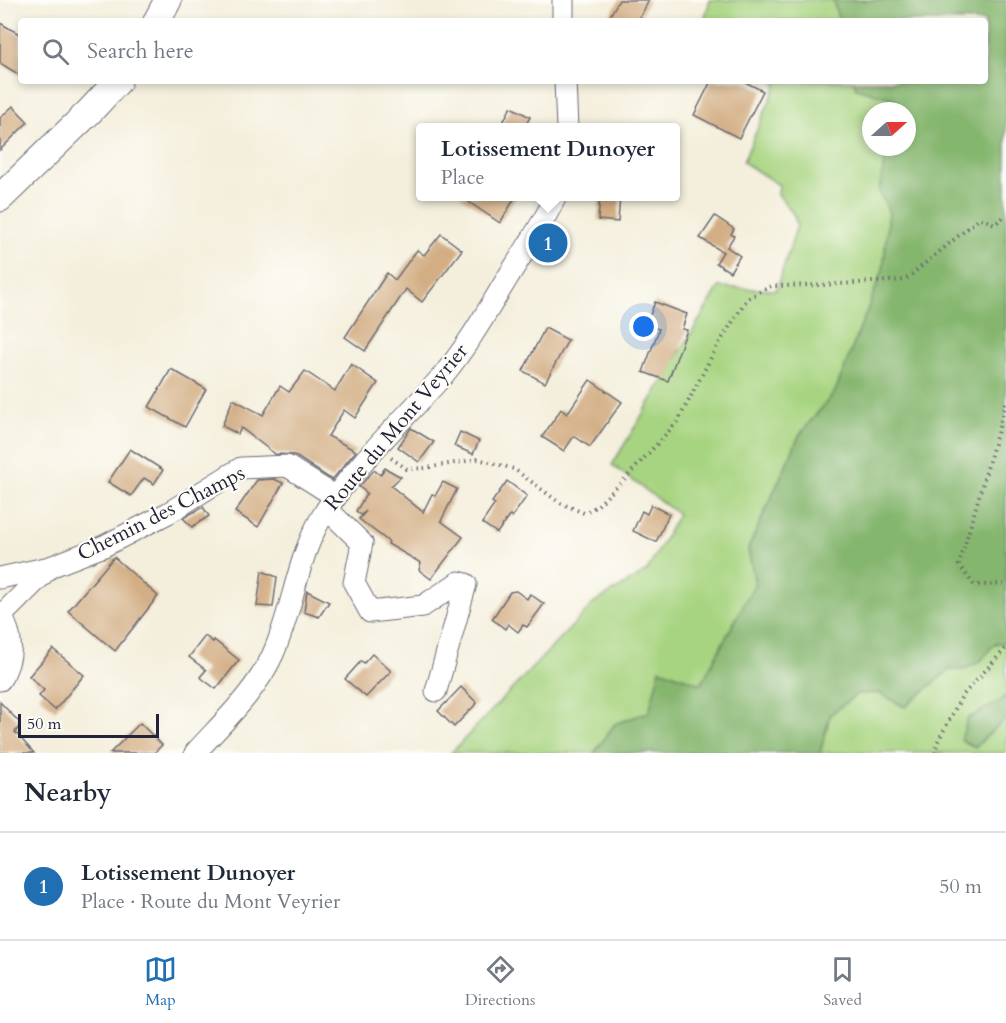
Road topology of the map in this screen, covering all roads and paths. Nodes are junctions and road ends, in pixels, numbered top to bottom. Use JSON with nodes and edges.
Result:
{"nodes":[{"id":1,"x":168,"y":0,"type":"edge"},
{"id":2,"x":563,"y":0,"type":"edge"},
{"id":3,"x":159,"y":18,"type":"edge"},
{"id":4,"x":563,"y":18,"type":"edge"},
{"id":5,"x":115,"y":84,"type":"edge"},
{"id":6,"x":565,"y":84,"type":"edge"},
{"id":7,"x":567,"y":123,"type":"edge"},
{"id":8,"x":0,"y":198,"type":"edge"},
{"id":9,"x":553,"y":201,"type":"edge"},
{"id":10,"x":1006,"y":215,"type":"edge"},
{"id":11,"x":1006,"y":403,"type":"edge"},
{"id":12,"x":374,"y":451,"type":"junction"},
{"id":13,"x":332,"y":503,"type":"junction"},
{"id":14,"x":50,"y":567,"type":"junction"},
{"id":15,"x":0,"y":578,"type":"edge"},
{"id":16,"x":1006,"y":584,"type":"edge"},
{"id":17,"x":1,"y":615,"type":"edge"},
{"id":18,"x":1006,"y":648,"type":"edge"},
{"id":19,"x":0,"y":680,"type":"edge"},
{"id":20,"x":436,"y":691,"type":"dead end"},
{"id":21,"x":195,"y":753,"type":"edge"},
{"id":22,"x":935,"y":753,"type":"edge"}],
"edges":[{"from":1,"to":3,"type":"main road"},
{"from":2,"to":4,"type":"street"},
{"from":5,"to":8,"type":"main road"},
{"from":6,"to":7,"type":"street"},
{"from":9,"to":12,"type":"street","name":"Route du Mont Veyrier"},
{"from":10,"to":12,"type":"path"},
{"from":11,"to":16,"type":"path"},
{"from":12,"to":13,"type":"street","name":"Route du Mont Veyrier"},
{"from":13,"to":14,"type":"street","name":"Chemin des Champs"},
{"from":13,"to":20,"type":"street","name":"Chemin des Champs"},
{"from":13,"to":21,"type":"street","name":"Route du Mont Veyrier"},
{"from":14,"to":15,"type":"street","name":"Chemin des Champs"},
{"from":14,"to":17,"type":"street","name":"Chemin des Champs"},
{"from":17,"to":19,"type":"street"},
{"from":18,"to":22,"type":"path"}]}
